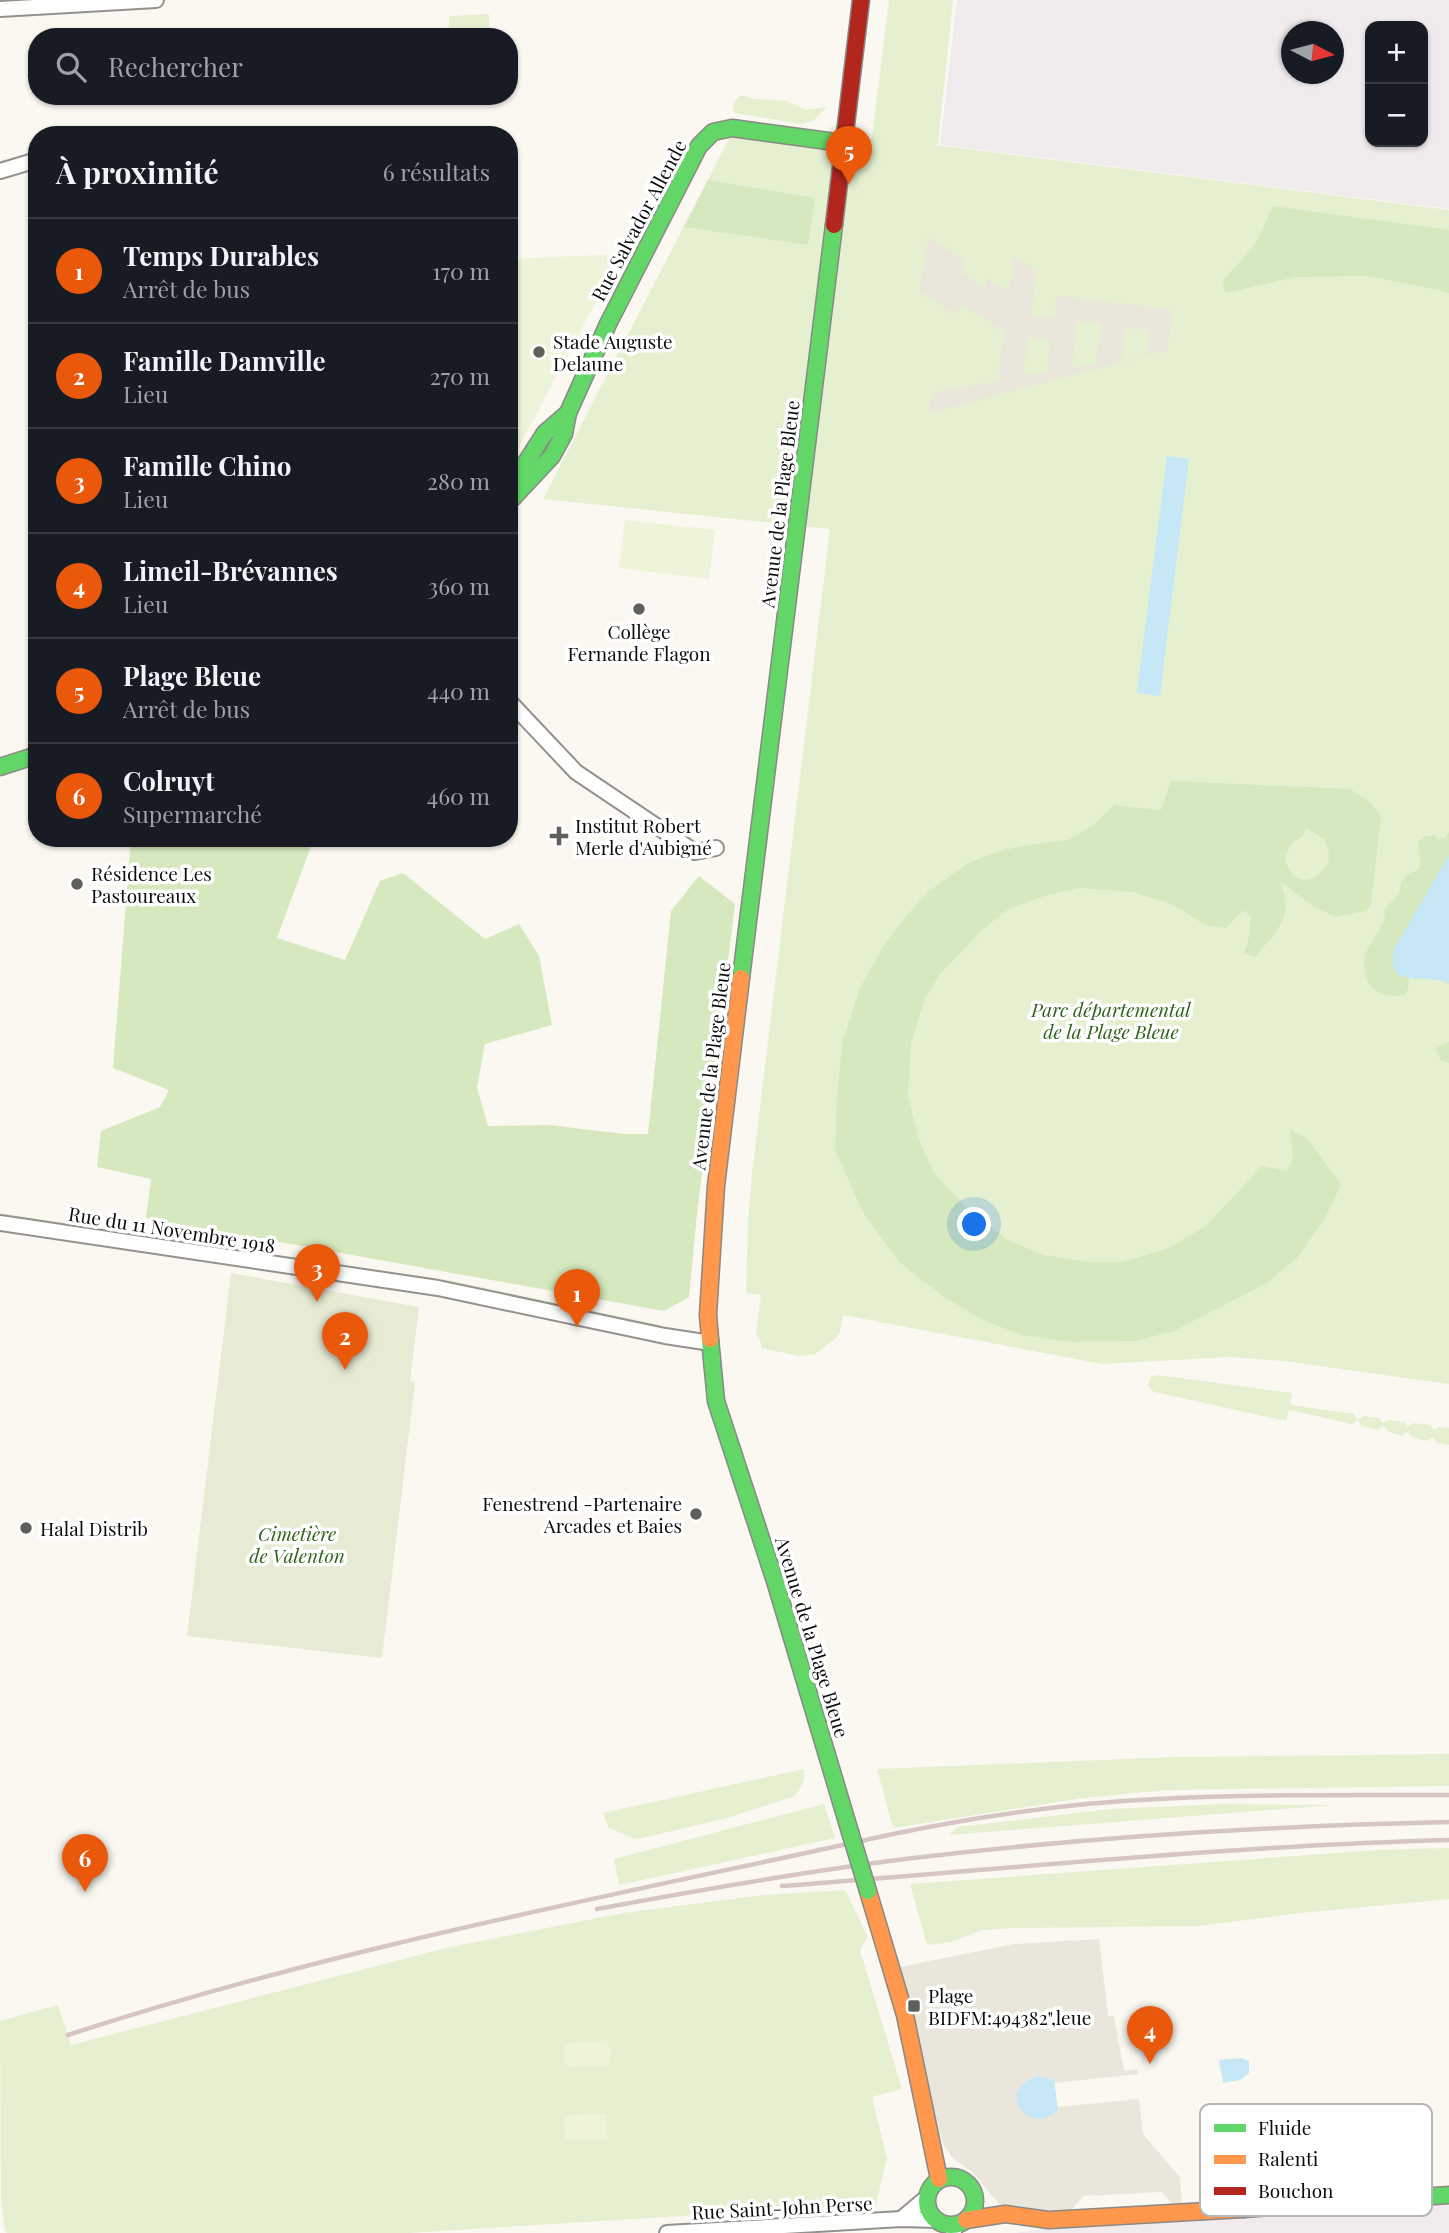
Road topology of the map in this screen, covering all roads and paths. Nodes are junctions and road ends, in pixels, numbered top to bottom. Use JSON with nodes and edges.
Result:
{"nodes":[{"id":1,"x":156,"y":0,"type":"edge"},
{"id":2,"x":861,"y":0,"type":"edge"},
{"id":3,"x":0,"y":9,"type":"edge"},
{"id":4,"x":843,"y":144,"type":"junction"},
{"id":5,"x":28,"y":163,"type":"edge"},
{"id":6,"x":0,"y":171,"type":"edge"},
{"id":7,"x":568,"y":413,"type":"junction"},
{"id":8,"x":518,"y":472,"type":"edge"},
{"id":9,"x":518,"y":492,"type":"edge"},
{"id":10,"x":518,"y":711,"type":"edge"},
{"id":11,"x":28,"y":758,"type":"edge"},
{"id":12,"x":0,"y":767,"type":"edge"},
{"id":13,"x":716,"y":848,"type":"dead end"},
{"id":14,"x":0,"y":1223,"type":"edge"},
{"id":15,"x":710,"y":1343,"type":"junction"},
{"id":16,"x":946,"y":2178,"type":"junction"},
{"id":17,"x":974,"y":2195,"type":"junction"},
{"id":18,"x":927,"y":2196,"type":"junction"},
{"id":19,"x":1200,"y":2212,"type":"edge"},
{"id":20,"x":1005,"y":2214,"type":"junction"},
{"id":21,"x":901,"y":2219,"type":"junction"},
{"id":22,"x":950,"y":2226,"type":"edge"},
{"id":23,"x":667,"y":2233,"type":"edge"}],
"edges":[{"from":1,"to":3,"type":"street"},
{"from":2,"to":4,"type":"main road","name":"Avenue de la Plage Bleue"},
{"from":4,"to":7,"type":"main road","name":"Rue Salvador Allende"},
{"from":4,"to":15,"type":"main road","name":"Avenue de la Plage Bleue"},
{"from":5,"to":6,"type":"street"},
{"from":7,"to":8,"type":"main road","name":"Rue Salvador Allende"},
{"from":7,"to":9,"type":"main road","name":"Rue Salvador Allende"},
{"from":10,"to":13,"type":"street"},
{"from":11,"to":12,"type":"main road"},
{"from":14,"to":15,"type":"street","name":"Rue du 11 Novembre 1918"},
{"from":15,"to":16,"type":"main road","name":"Avenue de la Plage Bleue","bridge":true},
{"from":16,"to":17,"type":"main road"},
{"from":16,"to":18,"type":"main road"},
{"from":17,"to":20,"type":"main road"},
{"from":17,"to":22,"type":"main road"},
{"from":18,"to":21,"type":"street","name":"Rue Saint-John Perse"},
{"from":18,"to":22,"type":"main road"},
{"from":19,"to":20,"type":"main road"},
{"from":20,"to":22,"type":"main road"},
{"from":21,"to":22,"type":"street","name":"Rue Saint-John Perse"},
{"from":21,"to":23,"type":"street","name":"Rue Saint-John Perse"}]}
